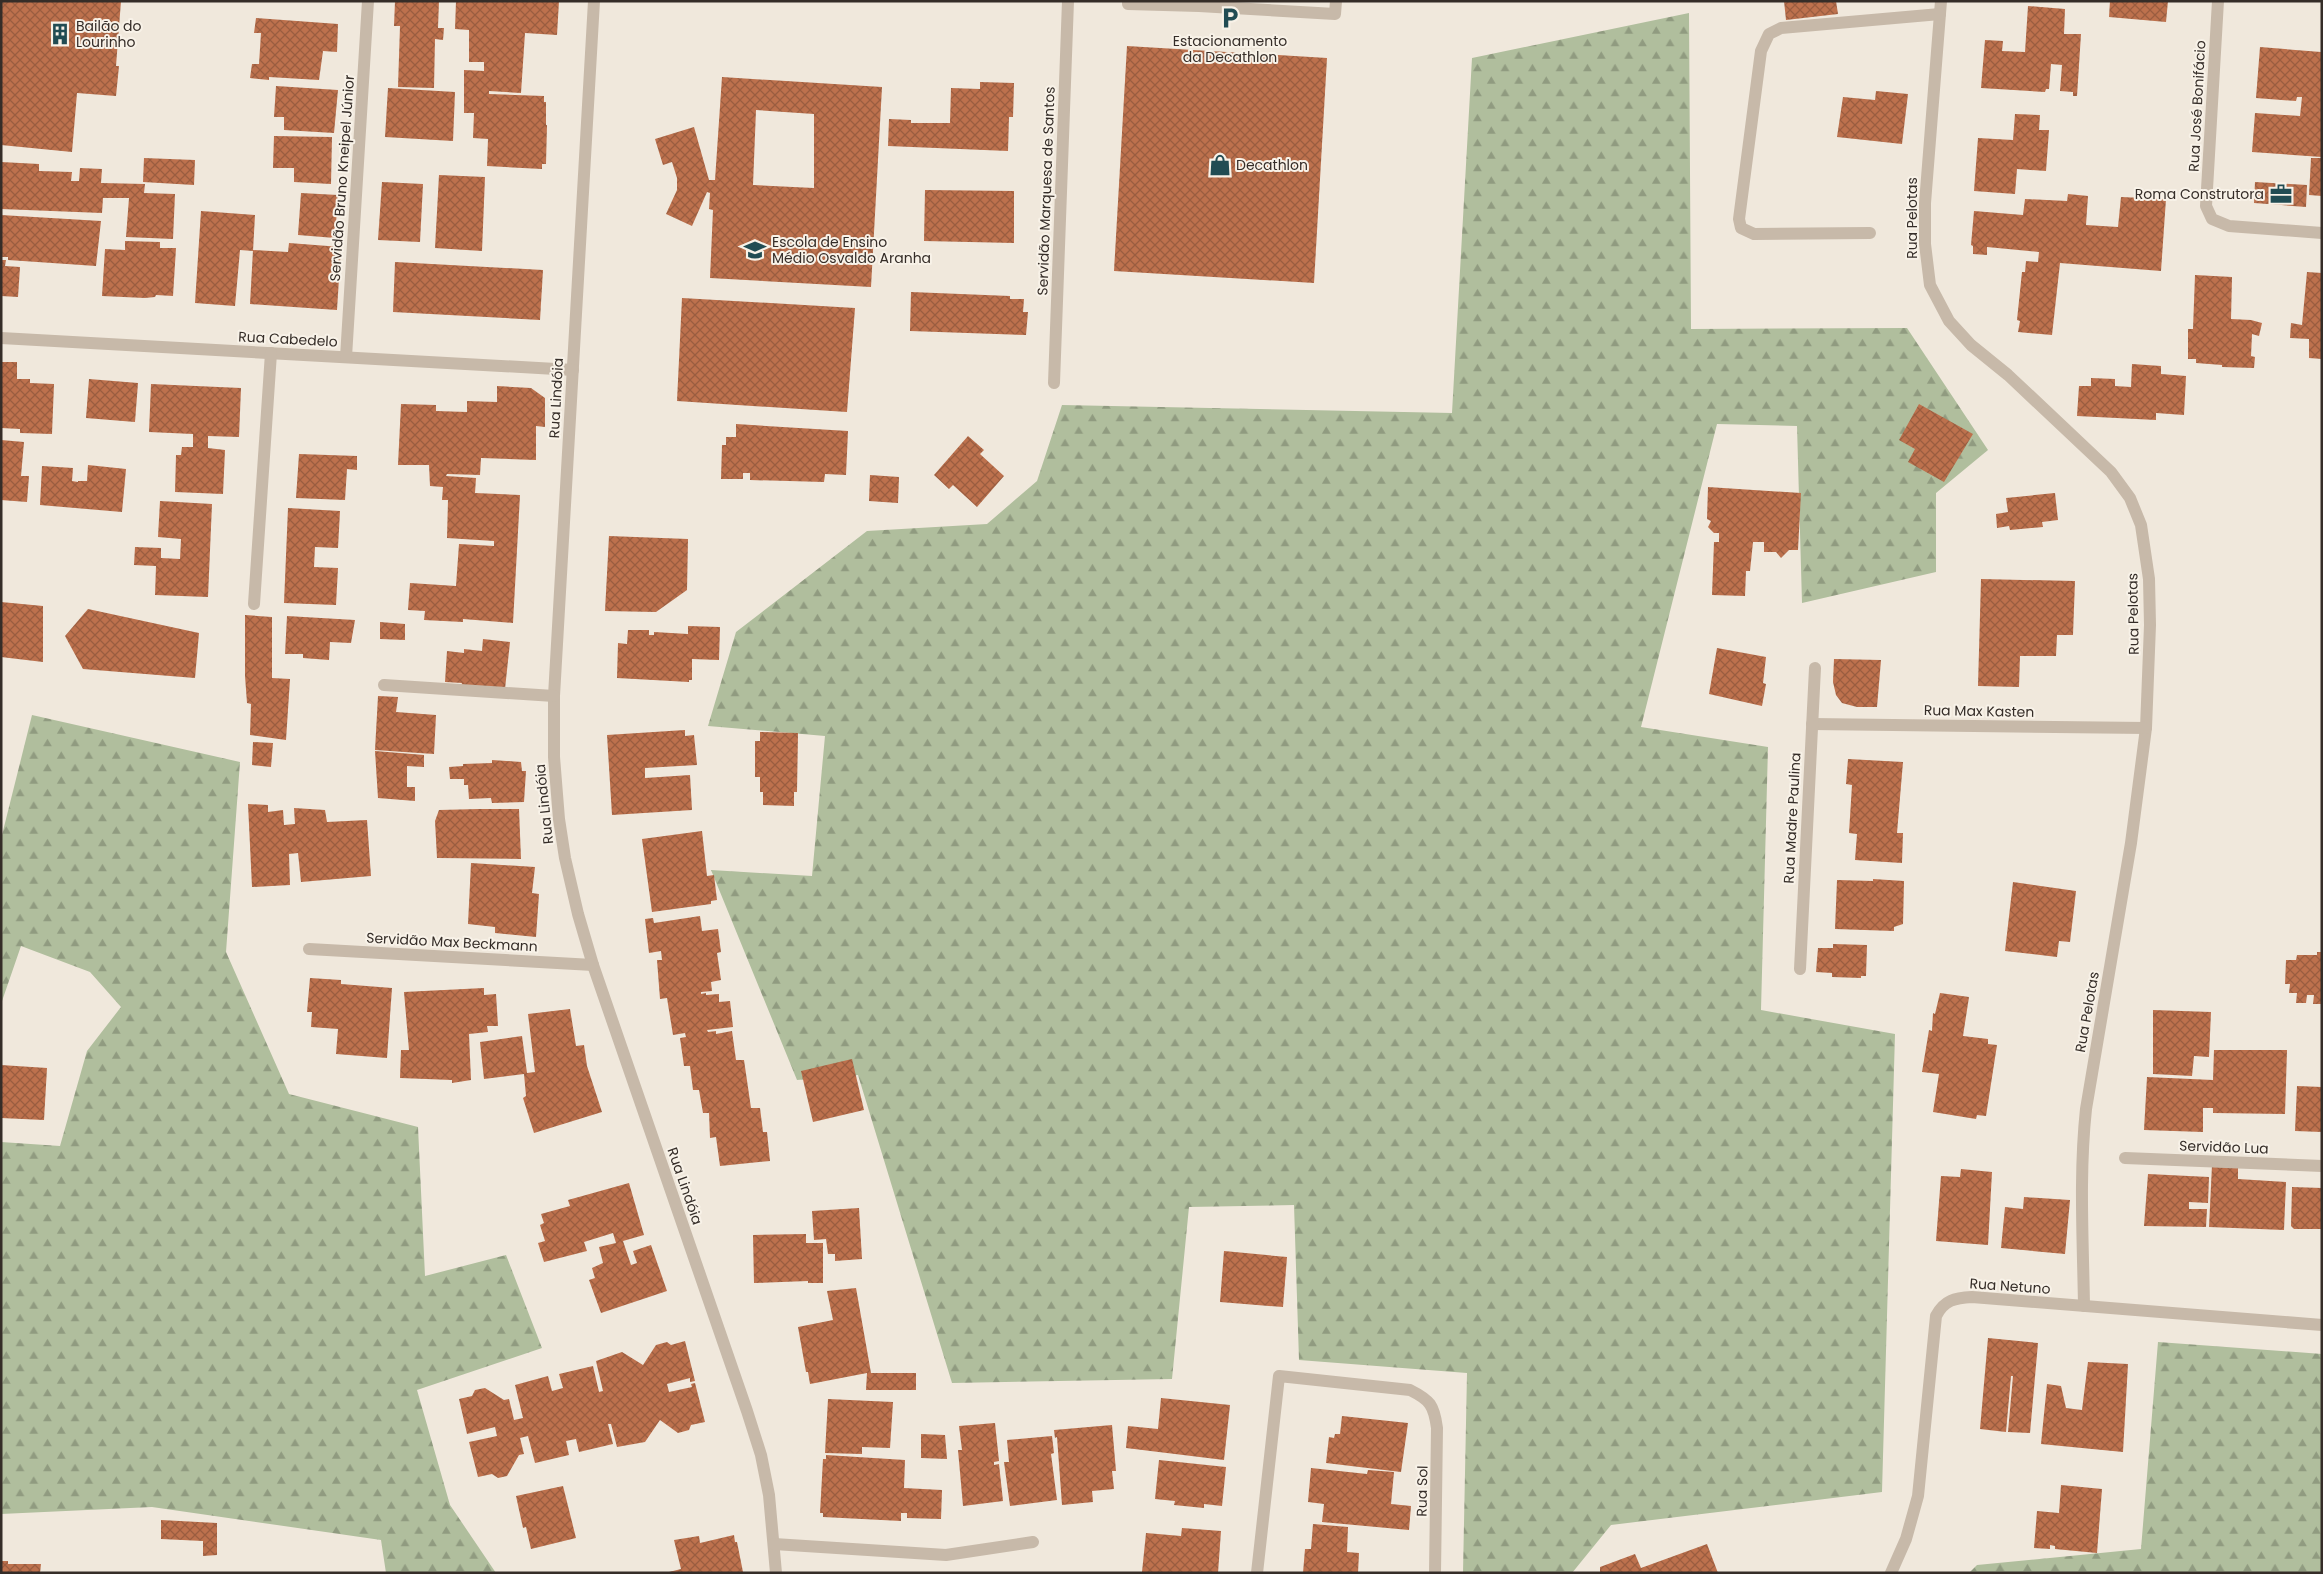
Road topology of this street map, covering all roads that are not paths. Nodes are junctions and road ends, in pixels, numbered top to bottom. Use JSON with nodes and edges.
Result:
{"nodes":[{"id":1,"x":368,"y":1,"type":"edge"},
{"id":2,"x":594,"y":1,"type":"edge"},
{"id":3,"x":1068,"y":1,"type":"edge"},
{"id":4,"x":1128,"y":1,"type":"edge"},
{"id":5,"x":1336,"y":1,"type":"edge"},
{"id":6,"x":2218,"y":1,"type":"edge"},
{"id":7,"x":1940,"y":8,"type":"edge"},
{"id":8,"x":1870,"y":233,"type":"dead end"},
{"id":9,"x":2322,"y":233,"type":"edge"},
{"id":10,"x":1,"y":338,"type":"edge"},
{"id":11,"x":271,"y":353,"type":"junction"},
{"id":12,"x":346,"y":357,"type":"junction"},
{"id":13,"x":573,"y":370,"type":"junction"},
{"id":14,"x":1054,"y":383,"type":"dead end"},
{"id":15,"x":254,"y":604,"type":"dead end"},
{"id":16,"x":1815,"y":668,"type":"dead end"},
{"id":17,"x":384,"y":685,"type":"dead end"},
{"id":18,"x":554,"y":696,"type":"junction"},
{"id":19,"x":1812,"y":724,"type":"junction"},
{"id":20,"x":2146,"y":728,"type":"junction"},
{"id":21,"x":309,"y":949,"type":"dead end"},
{"id":22,"x":592,"y":965,"type":"junction"},
{"id":23,"x":1800,"y":969,"type":"dead end"},
{"id":24,"x":2125,"y":1158,"type":"dead end"},
{"id":25,"x":2322,"y":1166,"type":"edge"},
{"id":26,"x":2084,"y":1306,"type":"junction"},
{"id":27,"x":2322,"y":1325,"type":"edge"},
{"id":28,"x":1033,"y":1542,"type":"dead end"},
{"id":29,"x":774,"y":1544,"type":"junction"},
{"id":30,"x":776,"y":1573,"type":"edge"},
{"id":31,"x":1257,"y":1573,"type":"edge"},
{"id":32,"x":1436,"y":1573,"type":"edge"},
{"id":33,"x":1890,"y":1573,"type":"edge"}],
"edges":[{"from":1,"to":12,"type":"street","name":"Servidão Bruno Kneipel Júnior"},
{"from":2,"to":13,"type":"street","name":"Rua Lindóia"},
{"from":3,"to":14,"type":"street","name":"Servidão Marquesa de Santos"},
{"from":4,"to":5,"type":"street"},
{"from":6,"to":9,"type":"street","name":"Rua José Bonifácio"},
{"from":7,"to":8,"type":"street"},
{"from":7,"to":20,"type":"street","name":"Rua Pelotas"},
{"from":10,"to":11,"type":"street","name":"Rua Cabedelo"},
{"from":11,"to":12,"type":"street","name":"Rua Cabedelo"},
{"from":11,"to":15,"type":"street"},
{"from":12,"to":13,"type":"street","name":"Rua Cabedelo"},
{"from":13,"to":18,"type":"street","name":"Rua Lindóia"},
{"from":16,"to":19,"type":"street","name":"Rua Madre Paulina"},
{"from":17,"to":18,"type":"street"},
{"from":18,"to":22,"type":"street","name":"Rua Lindóia"},
{"from":19,"to":20,"type":"street","name":"Rua Max Kasten"},
{"from":19,"to":23,"type":"street","name":"Rua Madre Paulina"},
{"from":20,"to":26,"type":"street","name":"Rua Pelotas"},
{"from":21,"to":22,"type":"street","name":"Servidão Max Beckmann"},
{"from":22,"to":29,"type":"street","name":"Rua Lindóia"},
{"from":24,"to":25,"type":"street","name":"Servidão Lua"},
{"from":26,"to":27,"type":"street","name":"Rua Netuno"},
{"from":26,"to":33,"type":"street","name":"Rua Netuno"},
{"from":28,"to":29,"type":"street"},
{"from":29,"to":30,"type":"street","name":"Rua Lindóia"},
{"from":31,"to":32,"type":"street","name":"Rua Sol"}]}
